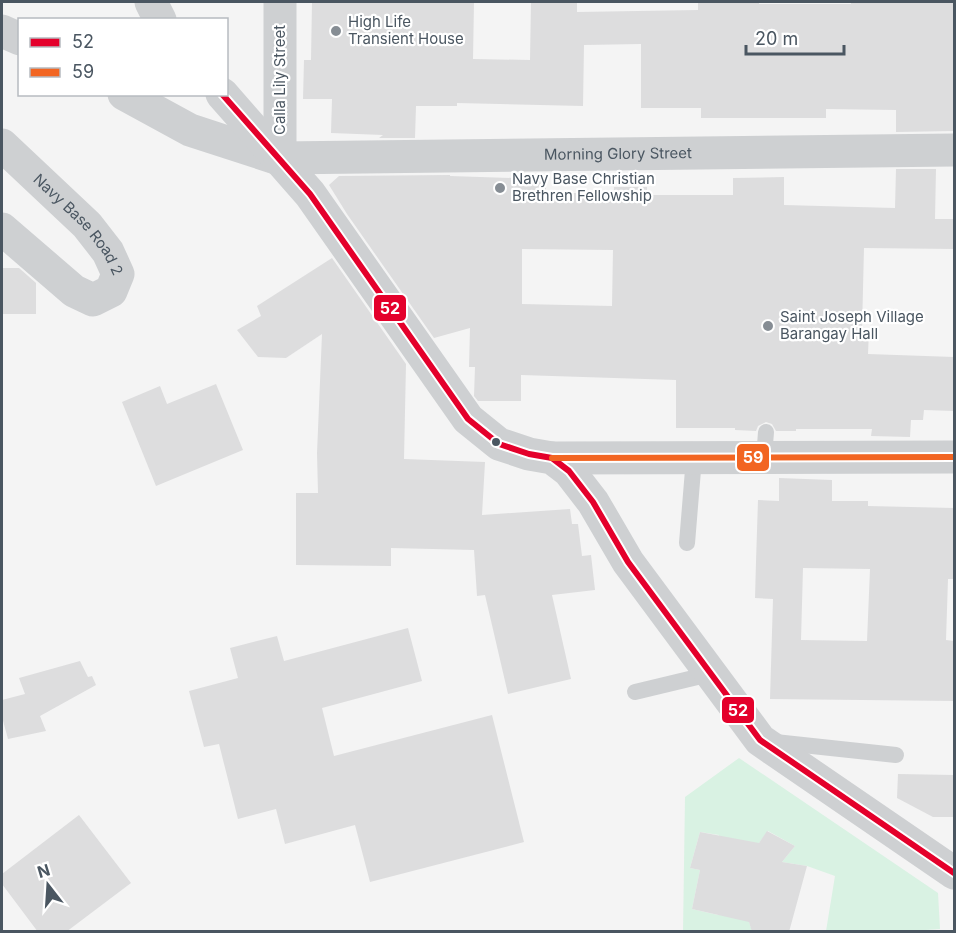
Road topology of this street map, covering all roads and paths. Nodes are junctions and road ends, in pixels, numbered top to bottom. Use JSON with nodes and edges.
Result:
{"nodes":[{"id":1,"x":151,"y":2,"type":"edge"},
{"id":2,"x":280,"y":2,"type":"edge"},
{"id":3,"x":159,"y":18,"type":"edge"},
{"id":4,"x":2,"y":32,"type":"edge"},
{"id":5,"x":18,"y":38,"type":"edge"},
{"id":6,"x":18,"y":46,"type":"edge"},
{"id":7,"x":2,"y":48,"type":"edge"},
{"id":8,"x":127,"y":96,"type":"edge"},
{"id":9,"x":224,"y":96,"type":"edge"},
{"id":10,"x":2,"y":144,"type":"edge"},
{"id":11,"x":954,"y":150,"type":"edge"},
{"id":12,"x":279,"y":158,"type":"junction"},
{"id":13,"x":2,"y":230,"type":"edge"},
{"id":14,"x":954,"y":457,"type":"edge"},
{"id":15,"x":552,"y":458,"type":"junction"},
{"id":16,"x":694,"y":458,"type":"junction"},
{"id":17,"x":687,"y":543,"type":"dead end"},
{"id":18,"x":710,"y":674,"type":"junction"},
{"id":19,"x":635,"y":692,"type":"dead end"},
{"id":20,"x":760,"y":740,"type":"junction"},
{"id":21,"x":896,"y":755,"type":"dead end"},
{"id":22,"x":954,"y":873,"type":"edge"}],
"edges":[{"from":1,"to":3,"type":"street"},
{"from":2,"to":12,"type":"street","name":"Calla Lily Street"},
{"from":4,"to":5,"type":"street"},
{"from":6,"to":7,"type":"street"},
{"from":8,"to":12,"type":"street"},
{"from":9,"to":12,"type":"street"},
{"from":10,"to":13,"type":"street","name":"Navy Base Road 2"},
{"from":11,"to":12,"type":"street","name":"Morning Glory Street"},
{"from":12,"to":15,"type":"street"},
{"from":14,"to":16,"type":"street"},
{"from":15,"to":16,"type":"street"},
{"from":15,"to":18,"type":"street"},
{"from":16,"to":17,"type":"lane"},
{"from":18,"to":19,"type":"lane"},
{"from":18,"to":20,"type":"street"},
{"from":20,"to":21,"type":"lane"},
{"from":20,"to":22,"type":"street"}]}
